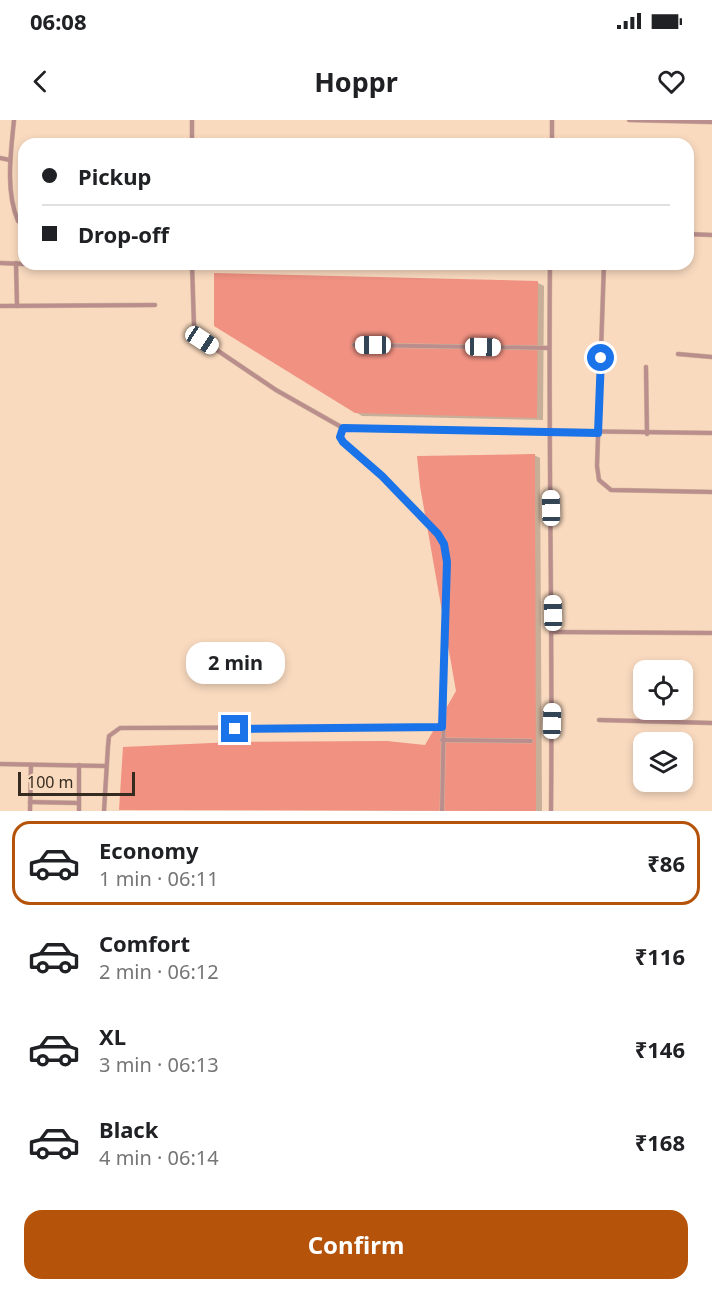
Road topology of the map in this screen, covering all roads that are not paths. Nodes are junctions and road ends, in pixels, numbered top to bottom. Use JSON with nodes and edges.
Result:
{"nodes":[{"id":1,"x":14,"y":120,"type":"edge"},
{"id":2,"x":192,"y":120,"type":"edge"},
{"id":3,"x":552,"y":120,"type":"edge"},
{"id":4,"x":629,"y":120,"type":"edge"},
{"id":5,"x":712,"y":122,"type":"edge"},
{"id":6,"x":192,"y":138,"type":"edge"},
{"id":7,"x":552,"y":138,"type":"edge"},
{"id":8,"x":0,"y":158,"type":"edge"},
{"id":9,"x":10,"y":160,"type":"junction"},
{"id":10,"x":18,"y":220,"type":"edge"},
{"id":11,"x":694,"y":234,"type":"edge"},
{"id":12,"x":712,"y":236,"type":"edge"},
{"id":13,"x":0,"y":263,"type":"edge"},
{"id":14,"x":16,"y":263,"type":"joint"},
{"id":15,"x":192,"y":270,"type":"edge"},
{"id":16,"x":550,"y":270,"type":"edge"},
{"id":17,"x":604,"y":270,"type":"edge"},
{"id":18,"x":155,"y":305,"type":"dead end"},
{"id":19,"x":0,"y":306,"type":"edge"},
{"id":20,"x":17,"y":306,"type":"junction"},
{"id":21,"x":354,"y":345,"type":"dead end"},
{"id":22,"x":549,"y":348,"type":"junction"},
{"id":23,"x":678,"y":354,"type":"dead end"},
{"id":24,"x":712,"y":357,"type":"edge"},
{"id":25,"x":646,"y":367,"type":"dead end"},
{"id":26,"x":343,"y":428,"type":"junction"},
{"id":27,"x":548,"y":432,"type":"junction"},
{"id":28,"x":598,"y":433,"type":"junction"},
{"id":29,"x":712,"y":433,"type":"edge"},
{"id":30,"x":647,"y":434,"type":"junction"},
{"id":31,"x":712,"y":492,"type":"edge"},
{"id":32,"x":553,"y":632,"type":"junction"},
{"id":33,"x":712,"y":633,"type":"edge"},
{"id":34,"x":599,"y":720,"type":"dead end"},
{"id":35,"x":712,"y":723,"type":"edge"},
{"id":36,"x":442,"y":727,"type":"junction"},
{"id":37,"x":442,"y":740,"type":"junction"},
{"id":38,"x":531,"y":741,"type":"dead end"},
{"id":39,"x":0,"y":764,"type":"edge"},
{"id":40,"x":31,"y":765,"type":"junction"},
{"id":41,"x":79,"y":765,"type":"junction"},
{"id":42,"x":105,"y":766,"type":"junction"},
{"id":43,"x":30,"y":802,"type":"junction"},
{"id":44,"x":79,"y":803,"type":"junction"},
{"id":45,"x":30,"y":811,"type":"edge"},
{"id":46,"x":79,"y":811,"type":"edge"},
{"id":47,"x":104,"y":811,"type":"edge"},
{"id":48,"x":442,"y":811,"type":"edge"},
{"id":49,"x":551,"y":811,"type":"edge"}],
"edges":[{"from":1,"to":9,"type":"lane"},
{"from":2,"to":6,"type":"lane"},
{"from":3,"to":7,"type":"lane"},
{"from":4,"to":5,"type":"lane"},
{"from":8,"to":9,"type":"lane"},
{"from":9,"to":10,"type":"lane"},
{"from":11,"to":12,"type":"lane"},
{"from":13,"to":14,"type":"lane"},
{"from":14,"to":20,"type":"lane"},
{"from":15,"to":26,"type":"lane"},
{"from":16,"to":22,"type":"lane"},
{"from":17,"to":28,"type":"lane"},
{"from":18,"to":20,"type":"lane"},
{"from":19,"to":20,"type":"lane"},
{"from":21,"to":22,"type":"lane"},
{"from":22,"to":27,"type":"lane"},
{"from":23,"to":24,"type":"lane"},
{"from":25,"to":30,"type":"lane"},
{"from":26,"to":27,"type":"lane"},
{"from":26,"to":36,"type":"lane"},
{"from":27,"to":28,"type":"lane"},
{"from":27,"to":32,"type":"lane"},
{"from":28,"to":30,"type":"lane"},
{"from":28,"to":31,"type":"lane"},
{"from":29,"to":30,"type":"lane"},
{"from":32,"to":33,"type":"lane"},
{"from":32,"to":49,"type":"lane"},
{"from":34,"to":35,"type":"lane"},
{"from":36,"to":37,"type":"lane"},
{"from":36,"to":42,"type":"lane"},
{"from":37,"to":38,"type":"lane"},
{"from":37,"to":48,"type":"lane"},
{"from":39,"to":40,"type":"lane"},
{"from":40,"to":41,"type":"lane"},
{"from":40,"to":43,"type":"lane"},
{"from":41,"to":42,"type":"lane"},
{"from":41,"to":44,"type":"lane"},
{"from":42,"to":47,"type":"lane"},
{"from":43,"to":44,"type":"lane"},
{"from":43,"to":45,"type":"lane"},
{"from":44,"to":46,"type":"lane"}]}
